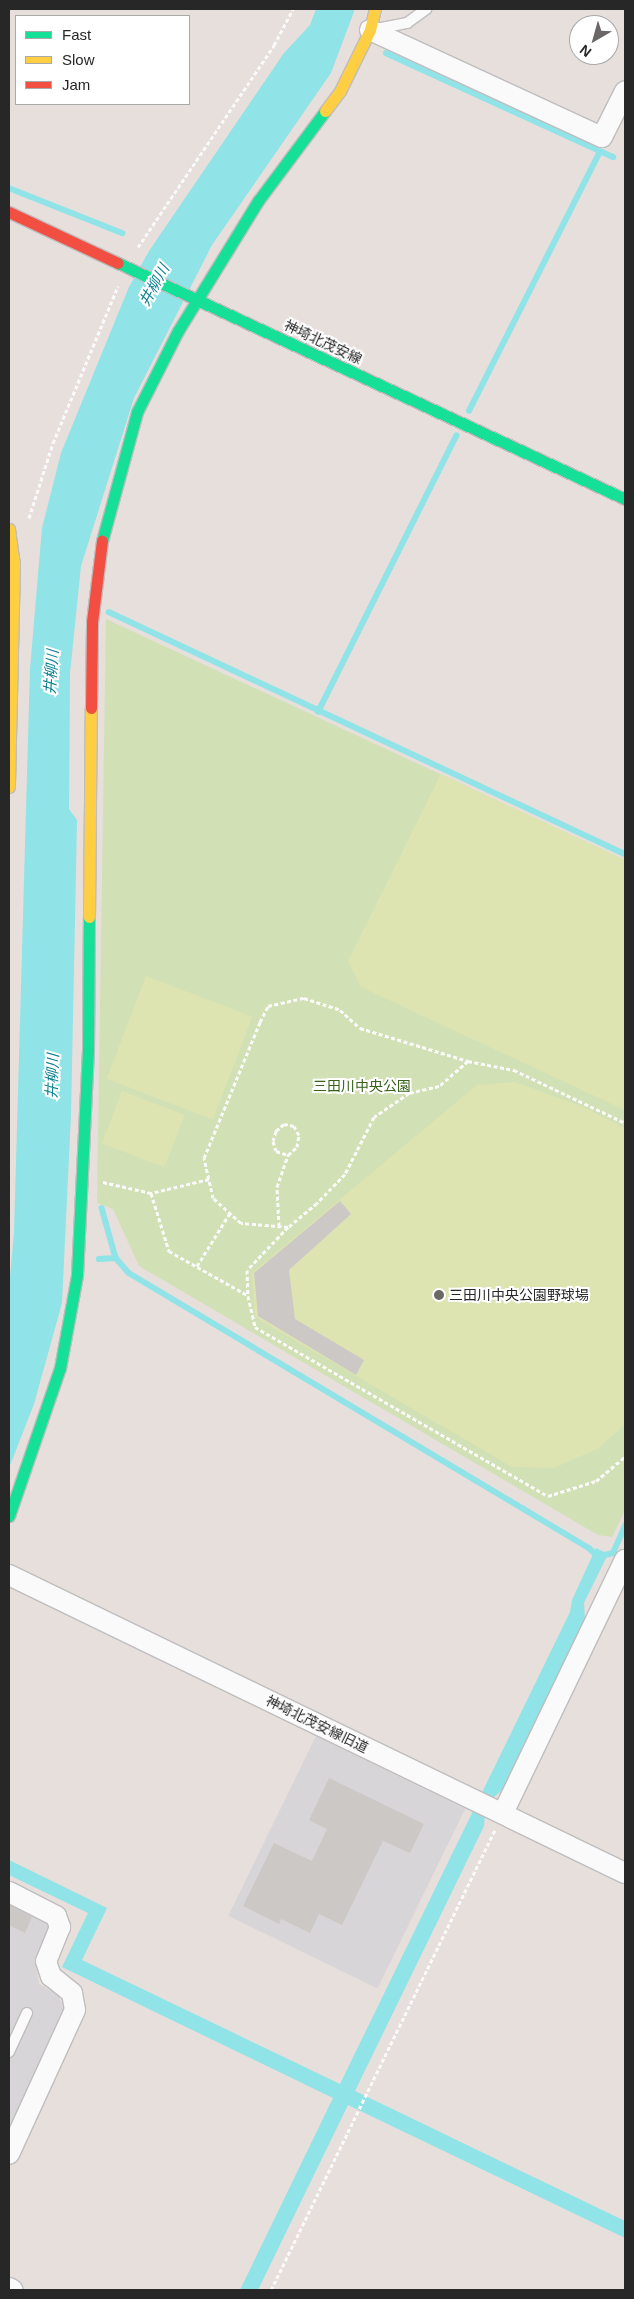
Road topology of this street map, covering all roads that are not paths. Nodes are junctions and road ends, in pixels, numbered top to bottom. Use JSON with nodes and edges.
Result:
{"nodes":[{"id":1,"x":375,"y":9,"type":"edge"},
{"id":2,"x":426,"y":9,"type":"edge"},
{"id":3,"x":370,"y":30,"type":"junction"},
{"id":4,"x":625,"y":90,"type":"edge"},
{"id":5,"x":9,"y":212,"type":"edge"},
{"id":6,"x":196,"y":299,"type":"junction"},
{"id":7,"x":625,"y":499,"type":"edge"},
{"id":8,"x":9,"y":529,"type":"edge"},
{"id":9,"x":9,"y":786,"type":"edge"},
{"id":10,"x":9,"y":1516,"type":"edge"},
{"id":11,"x":625,"y":1560,"type":"edge"},
{"id":12,"x":9,"y":1575,"type":"edge"},
{"id":13,"x":490,"y":1807,"type":"junction"},
{"id":14,"x":625,"y":1873,"type":"edge"},
{"id":15,"x":9,"y":1892,"type":"edge"},
{"id":16,"x":27,"y":2013,"type":"dead end"},
{"id":17,"x":9,"y":2052,"type":"edge"},
{"id":18,"x":9,"y":2154,"type":"edge"},
{"id":19,"x":9,"y":2288,"type":"edge"},
{"id":20,"x":13,"y":2290,"type":"edge"}],
"edges":[{"from":1,"to":3,"type":"street"},
{"from":2,"to":3,"type":"lane"},
{"from":3,"to":4,"type":"street"},
{"from":3,"to":6,"type":"street"},
{"from":5,"to":6,"type":"street","name":"神埼北茂安線"},
{"from":6,"to":7,"type":"street","name":"神埼北茂安線"},
{"from":6,"to":10,"type":"street"},
{"from":8,"to":9,"type":"street"},
{"from":11,"to":13,"type":"street"},
{"from":12,"to":13,"type":"street","name":"神埼北茂安線旧道"},
{"from":13,"to":14,"type":"street","name":"神埼北茂安線旧道"},
{"from":15,"to":18,"type":"street"},
{"from":16,"to":17,"type":"lane"},
{"from":19,"to":20,"type":"street"}]}
